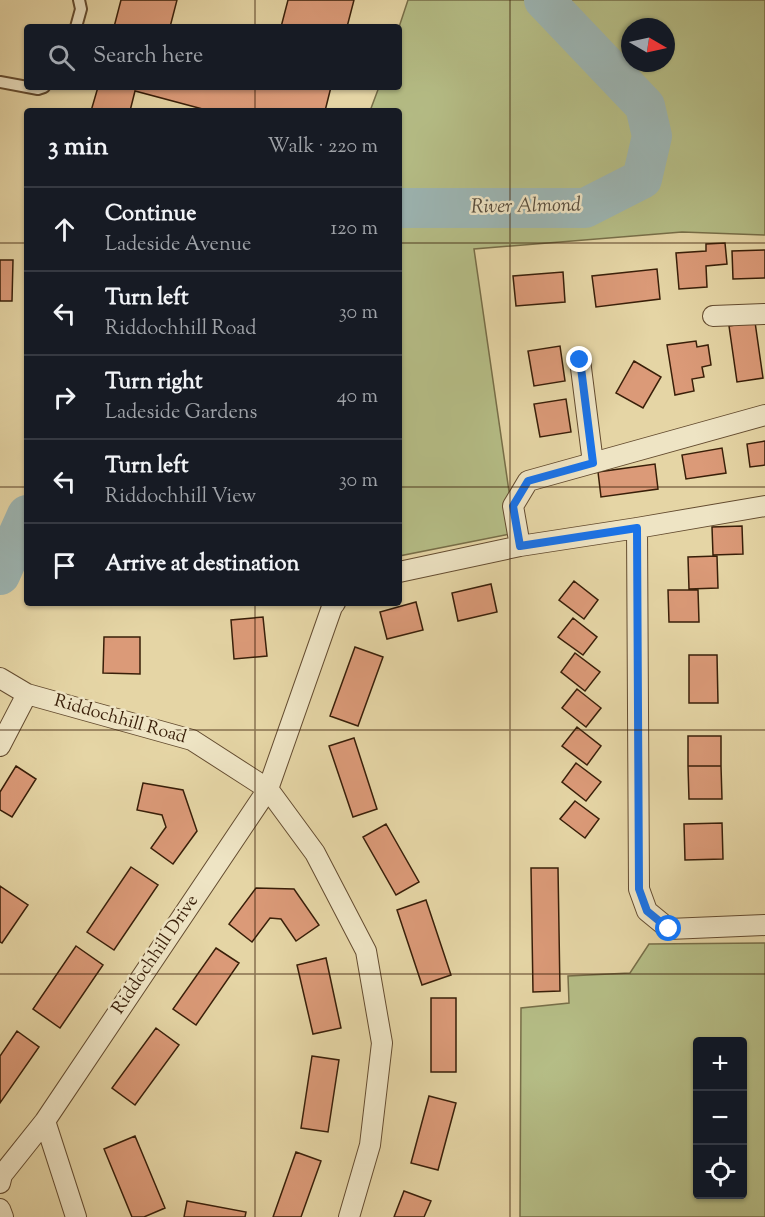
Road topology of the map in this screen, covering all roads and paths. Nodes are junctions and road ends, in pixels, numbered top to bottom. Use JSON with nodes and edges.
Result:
{"nodes":[{"id":1,"x":79,"y":0,"type":"edge"},
{"id":2,"x":77,"y":24,"type":"edge"},
{"id":3,"x":0,"y":82,"type":"edge"},
{"id":4,"x":24,"y":86,"type":"edge"},
{"id":5,"x":765,"y":314,"type":"edge"},
{"id":6,"x":713,"y":316,"type":"dead end"},
{"id":7,"x":580,"y":360,"type":"dead end"},
{"id":8,"x":765,"y":415,"type":"edge"},
{"id":9,"x":593,"y":463,"type":"junction"},
{"id":10,"x":765,"y":506,"type":"edge"},
{"id":11,"x":637,"y":528,"type":"junction"},
{"id":12,"x":520,"y":546,"type":"junction"},
{"id":13,"x":402,"y":571,"type":"edge"},
{"id":14,"x":333,"y":606,"type":"edge"},
{"id":15,"x":0,"y":678,"type":"edge"},
{"id":16,"x":27,"y":694,"type":"junction"},
{"id":17,"x":0,"y":746,"type":"edge"},
{"id":18,"x":268,"y":789,"type":"junction"},
{"id":19,"x":765,"y":925,"type":"edge"},
{"id":20,"x":45,"y":1121,"type":"junction"},
{"id":21,"x":0,"y":1183,"type":"edge"},
{"id":22,"x":0,"y":1209,"type":"edge"},
{"id":23,"x":3,"y":1217,"type":"edge"},
{"id":24,"x":76,"y":1217,"type":"edge"},
{"id":25,"x":349,"y":1217,"type":"edge"}],
"edges":[{"from":1,"to":2,"type":"lane"},
{"from":3,"to":4,"type":"lane"},
{"from":5,"to":6,"type":"street"},
{"from":7,"to":9,"type":"street"},
{"from":8,"to":9,"type":"street"},
{"from":9,"to":12,"type":"street"},
{"from":10,"to":11,"type":"street"},
{"from":11,"to":12,"type":"street"},
{"from":11,"to":19,"type":"street"},
{"from":12,"to":13,"type":"street"},
{"from":14,"to":18,"type":"street"},
{"from":15,"to":16,"type":"street","name":"Riddochhill Road"},
{"from":16,"to":17,"type":"street"},
{"from":16,"to":18,"type":"street","name":"Riddochhill Road"},
{"from":18,"to":20,"type":"street","name":"Riddochhill Drive"},
{"from":18,"to":25,"type":"street","name":"Riddochhill Road"},
{"from":20,"to":21,"type":"street","name":"Riddochhill Drive"},
{"from":20,"to":24,"type":"street"},
{"from":22,"to":23,"type":"street"}]}
